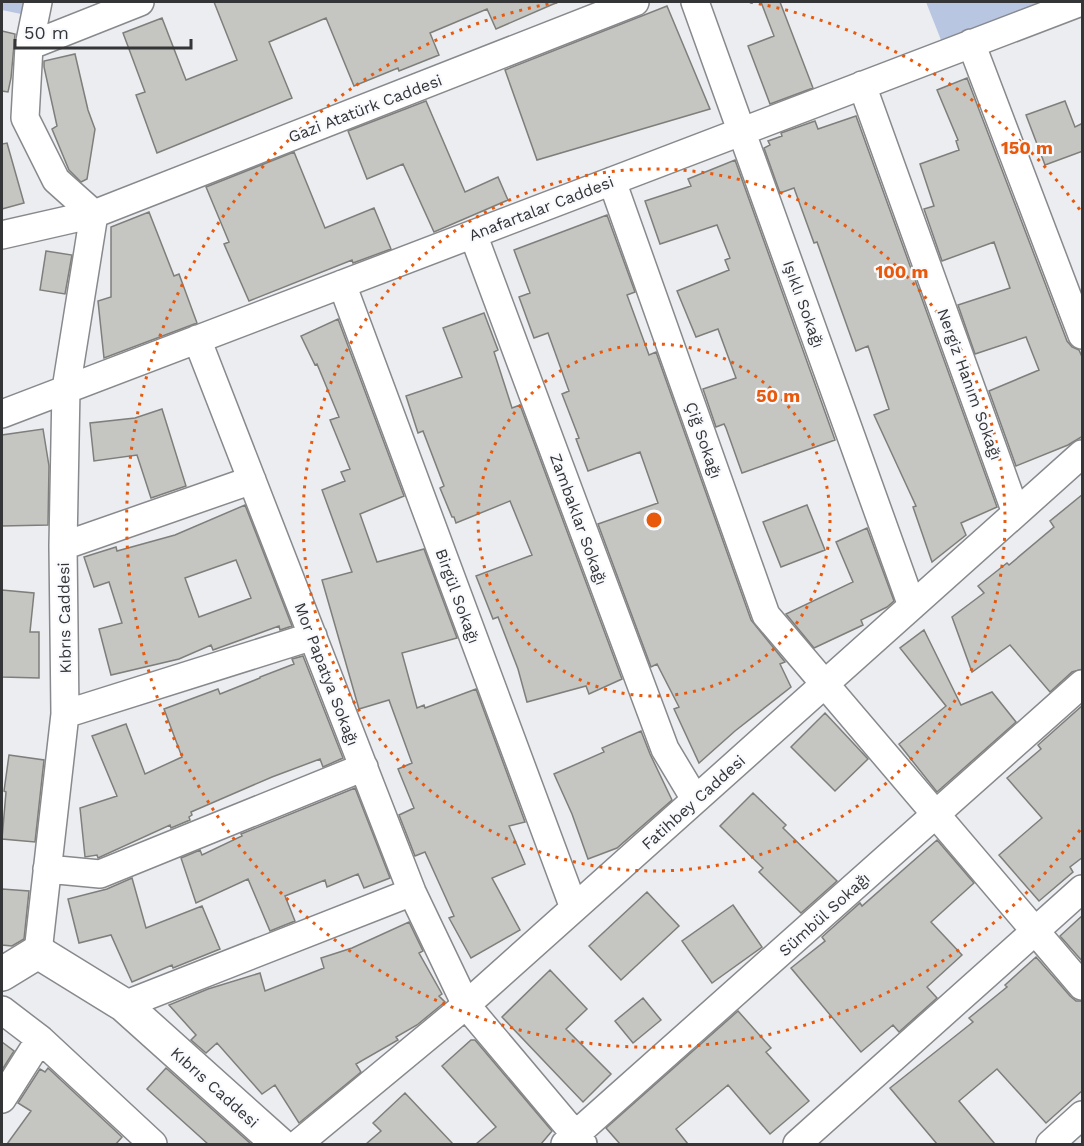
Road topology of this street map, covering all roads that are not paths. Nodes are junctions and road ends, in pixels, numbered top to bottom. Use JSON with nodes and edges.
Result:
{"nodes":[{"id":1,"x":38,"y":2,"type":"edge"},
{"id":2,"x":140,"y":2,"type":"edge"},
{"id":3,"x":635,"y":2,"type":"edge"},
{"id":4,"x":695,"y":2,"type":"edge"},
{"id":5,"x":1082,"y":2,"type":"edge"},
{"id":6,"x":971,"y":43,"type":"junction"},
{"id":7,"x":29,"y":46,"type":"junction"},
{"id":8,"x":862,"y":85,"type":"junction"},
{"id":9,"x":741,"y":131,"type":"junction"},
{"id":10,"x":612,"y":181,"type":"junction"},
{"id":11,"x":94,"y":214,"type":"junction"},
{"id":12,"x":473,"y":234,"type":"junction"},
{"id":13,"x":2,"y":235,"type":"edge"},
{"id":14,"x":342,"y":284,"type":"junction"},
{"id":15,"x":1083,"y":335,"type":"edge"},
{"id":16,"x":197,"y":339,"type":"junction"},
{"id":17,"x":66,"y":389,"type":"junction"},
{"id":18,"x":2,"y":414,"type":"edge"},
{"id":19,"x":1083,"y":454,"type":"edge"},
{"id":20,"x":252,"y":480,"type":"junction"},
{"id":21,"x":1016,"y":513,"type":"junction"},
{"id":22,"x":63,"y":546,"type":"junction"},
{"id":23,"x":912,"y":606,"type":"junction"},
{"id":24,"x":313,"y":636,"type":"junction"},
{"id":25,"x":1083,"y":684,"type":"edge"},
{"id":26,"x":824,"y":685,"type":"junction"},
{"id":27,"x":65,"y":714,"type":"junction"},
{"id":28,"x":364,"y":767,"type":"junction"},
{"id":29,"x":695,"y":800,"type":"junction"},
{"id":30,"x":936,"y":815,"type":"junction"},
{"id":31,"x":47,"y":869,"type":"junction"},
{"id":32,"x":1083,"y":889,"type":"edge"},
{"id":33,"x":412,"y":892,"type":"junction"},
{"id":34,"x":574,"y":908,"type":"junction"},
{"id":35,"x":1035,"y":931,"type":"junction"},
{"id":36,"x":38,"y":952,"type":"junction"},
{"id":37,"x":2,"y":974,"type":"edge"},
{"id":38,"x":1083,"y":986,"type":"edge"},
{"id":39,"x":124,"y":1005,"type":"junction"},
{"id":40,"x":466,"y":1005,"type":"junction"},
{"id":41,"x":2,"y":1010,"type":"edge"},
{"id":42,"x":40,"y":1040,"type":"junction"},
{"id":43,"x":2,"y":1099,"type":"edge"},
{"id":44,"x":1083,"y":1115,"type":"edge"},
{"id":45,"x":127,"y":1135,"type":"edge"},
{"id":46,"x":574,"y":1142,"type":"edge"},
{"id":47,"x":153,"y":1144,"type":"edge"},
{"id":48,"x":279,"y":1144,"type":"edge"},
{"id":49,"x":298,"y":1144,"type":"edge"},
{"id":50,"x":797,"y":1144,"type":"edge"},
{"id":51,"x":1050,"y":1144,"type":"edge"}],
"edges":[{"from":1,"to":7,"type":"street"},
{"from":2,"to":7,"type":"street"},
{"from":3,"to":11,"type":"street","name":"Gazi Atatürk Caddesi"},
{"from":4,"to":9,"type":"street","name":"Işıklı Sokağı"},
{"from":5,"to":6,"type":"street","name":"Anafartalar Caddesi"},
{"from":6,"to":8,"type":"street","name":"Anafartalar Caddesi"},
{"from":6,"to":15,"type":"street"},
{"from":7,"to":11,"type":"street"},
{"from":8,"to":9,"type":"street","name":"Anafartalar Caddesi"},
{"from":8,"to":21,"type":"street","name":"Nergiz Hanım Sokağı"},
{"from":9,"to":10,"type":"street","name":"Anafartalar Caddesi"},
{"from":9,"to":23,"type":"street","name":"Işıklı Sokağı"},
{"from":10,"to":12,"type":"street","name":"Anafartalar Caddesi"},
{"from":10,"to":26,"type":"street","name":"Çiğ Sokağı"},
{"from":11,"to":13,"type":"street","name":"Gazi Atatürk Caddesi"},
{"from":11,"to":17,"type":"street","name":"Kıbrıs Caddesi"},
{"from":12,"to":14,"type":"street","name":"Anafartalar Caddesi"},
{"from":12,"to":29,"type":"street","name":"Zambaklar Sokağı"},
{"from":14,"to":16,"type":"street","name":"Anafartalar Caddesi"},
{"from":14,"to":34,"type":"street","name":"Birgül Sokağı"},
{"from":16,"to":17,"type":"street","name":"Anafartalar Caddesi"},
{"from":16,"to":20,"type":"street","name":"Mor Papatya Sokağı"},
{"from":17,"to":18,"type":"street","name":"Anafartalar Caddesi"},
{"from":17,"to":22,"type":"street","name":"Kıbrıs Caddesi"},
{"from":19,"to":21,"type":"street","name":"Fatihbey Caddesi"},
{"from":20,"to":22,"type":"street"},
{"from":20,"to":24,"type":"street","name":"Mor Papatya Sokağı"},
{"from":21,"to":23,"type":"street","name":"Fatihbey Caddesi"},
{"from":22,"to":27,"type":"street","name":"Kıbrıs Caddesi"},
{"from":23,"to":26,"type":"street","name":"Fatihbey Caddesi"},
{"from":24,"to":27,"type":"street"},
{"from":24,"to":28,"type":"street","name":"Mor Papatya Sokağı"},
{"from":25,"to":30,"type":"street","name":"Sümbül Sokağı"},
{"from":26,"to":29,"type":"street","name":"Fatihbey Caddesi"},
{"from":26,"to":30,"type":"street","name":"Çiğ Sokağı"},
{"from":27,"to":31,"type":"street","name":"Kıbrıs Caddesi"},
{"from":28,"to":31,"type":"street"},
{"from":28,"to":33,"type":"street","name":"Mor Papatya Sokağı"},
{"from":29,"to":34,"type":"street","name":"Fatihbey Caddesi"},
{"from":30,"to":35,"type":"street","name":"Çiğ Sokağı"},
{"from":30,"to":46,"type":"street","name":"Sümbül Sokağı"},
{"from":31,"to":36,"type":"street","name":"Kıbrıs Caddesi"},
{"from":32,"to":35,"type":"street"},
{"from":33,"to":39,"type":"street"},
{"from":33,"to":40,"type":"street","name":"Mor Papatya Sokağı"},
{"from":34,"to":40,"type":"street","name":"Fatihbey Caddesi"},
{"from":35,"to":38,"type":"street","name":"Çiğ Sokağı"},
{"from":35,"to":50,"type":"street"},
{"from":36,"to":37,"type":"street"},
{"from":36,"to":39,"type":"street","name":"Kıbrıs Caddesi"},
{"from":39,"to":48,"type":"street","name":"Kıbrıs Caddesi"},
{"from":40,"to":46,"type":"street","name":"Mor Papatya Sokağı"},
{"from":40,"to":49,"type":"street","name":"Fatihbey Caddesi"},
{"from":41,"to":42,"type":"street"},
{"from":42,"to":43,"type":"street"},
{"from":42,"to":45,"type":"street"},
{"from":44,"to":51,"type":"street"},
{"from":45,"to":47,"type":"street"}]}
